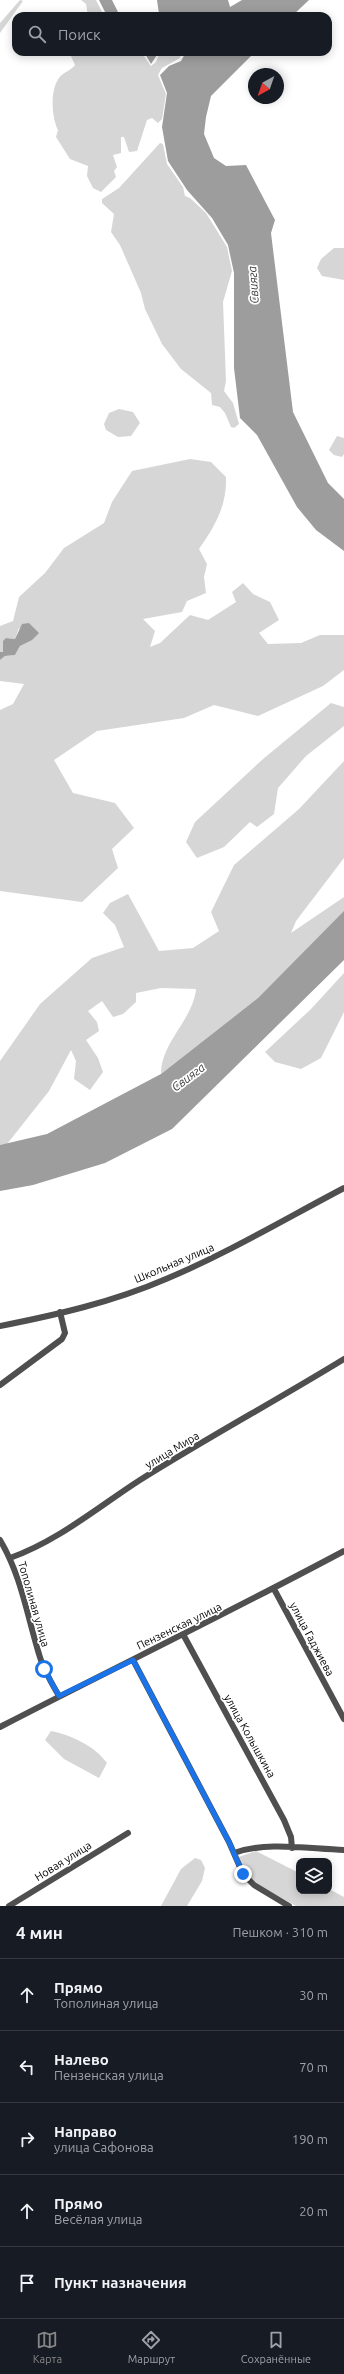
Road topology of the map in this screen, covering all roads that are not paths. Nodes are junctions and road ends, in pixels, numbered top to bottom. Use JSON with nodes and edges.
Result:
{"nodes":[{"id":1,"x":344,"y":1188,"type":"edge"},
{"id":2,"x":60,"y":1312,"type":"junction"},
{"id":3,"x":0,"y":1326,"type":"edge"},
{"id":4,"x":344,"y":1359,"type":"edge"},
{"id":5,"x":0,"y":1385,"type":"edge"},
{"id":6,"x":0,"y":1540,"type":"edge"},
{"id":7,"x":6,"y":1550,"type":"junction"},
{"id":8,"x":344,"y":1551,"type":"edge"},
{"id":9,"x":0,"y":1553,"type":"edge"},
{"id":10,"x":10,"y":1558,"type":"junction"},
{"id":11,"x":274,"y":1589,"type":"junction"},
{"id":12,"x":184,"y":1636,"type":"junction"},
{"id":13,"x":133,"y":1660,"type":"junction"},
{"id":14,"x":59,"y":1696,"type":"junction"},
{"id":15,"x":344,"y":1719,"type":"edge"},
{"id":16,"x":0,"y":1727,"type":"edge"},
{"id":17,"x":128,"y":1833,"type":"dead end"},
{"id":18,"x":292,"y":1848,"type":"junction"},
{"id":19,"x":344,"y":1850,"type":"edge"},
{"id":20,"x":234,"y":1853,"type":"junction"},
{"id":21,"x":9,"y":1906,"type":"edge"},
{"id":22,"x":289,"y":1906,"type":"edge"}],
"edges":[{"from":1,"to":2,"type":"street","name":"Школьная улица"},
{"from":2,"to":3,"type":"street","name":"Школьная улица"},
{"from":2,"to":5,"type":"street"},
{"from":4,"to":10,"type":"street","name":"улица Мира"},
{"from":6,"to":7,"type":"street","name":"Тополиная улица"},
{"from":7,"to":9,"type":"street"},
{"from":7,"to":10,"type":"street","name":"Тополиная улица"},
{"from":8,"to":11,"type":"street","name":"Пензенская улица"},
{"from":10,"to":14,"type":"street","name":"Тополиная улица"},
{"from":11,"to":12,"type":"street","name":"Пензенская улица"},
{"from":11,"to":15,"type":"street","name":"улица Гаджиева"},
{"from":12,"to":13,"type":"street","name":"Пензенская улица"},
{"from":12,"to":18,"type":"street","name":"улица Колышкина"},
{"from":13,"to":14,"type":"street","name":"Пензенская улица"},
{"from":13,"to":20,"type":"street"},
{"from":14,"to":16,"type":"street","name":"Пензенская улица"},
{"from":17,"to":21,"type":"street","name":"Новая улица"},
{"from":18,"to":19,"type":"street"},
{"from":18,"to":20,"type":"street"},
{"from":20,"to":22,"type":"street"}]}
